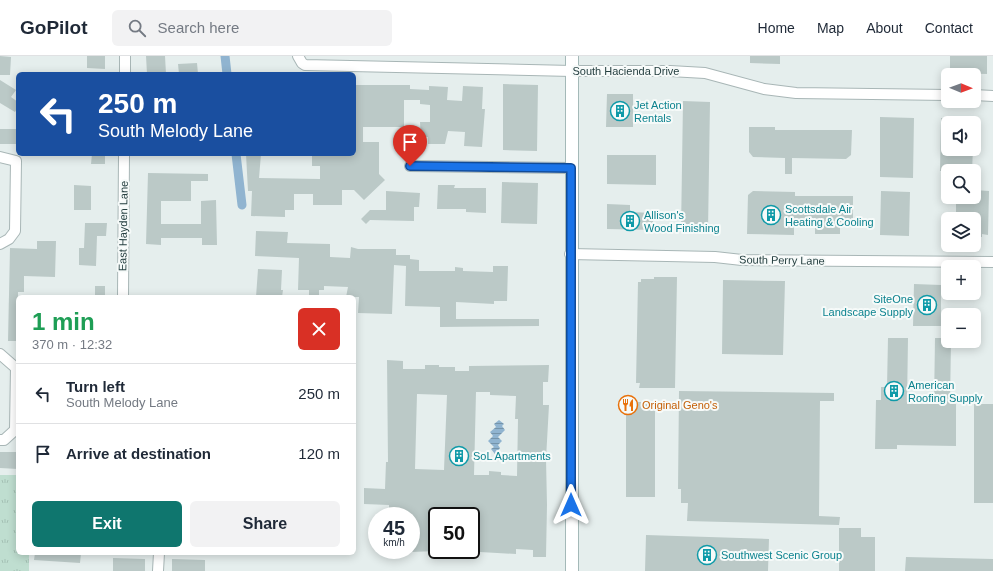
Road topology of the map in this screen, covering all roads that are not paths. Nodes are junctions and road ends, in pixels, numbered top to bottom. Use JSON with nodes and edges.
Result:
{"nodes":[{"id":1,"x":125,"y":56,"type":"edge"},
{"id":2,"x":572,"y":56,"type":"edge"},
{"id":3,"x":300,"y":59,"type":"edge"},
{"id":4,"x":572,"y":71,"type":"junction"},
{"id":5,"x":125,"y":72,"type":"edge"},
{"id":6,"x":941,"y":95,"type":"edge"},
{"id":7,"x":981,"y":95,"type":"edge"},
{"id":8,"x":993,"y":96,"type":"edge"},
{"id":9,"x":124,"y":156,"type":"edge"},
{"id":10,"x":0,"y":157,"type":"edge"},
{"id":11,"x":410,"y":166,"type":"dead end"},
{"id":12,"x":571,"y":168,"type":"junction"},
{"id":13,"x":0,"y":244,"type":"edge"},
{"id":14,"x":570,"y":254,"type":"junction"},
{"id":15,"x":993,"y":262,"type":"edge"},
{"id":16,"x":123,"y":295,"type":"edge"},
{"id":17,"x":0,"y":354,"type":"edge"},
{"id":18,"x":0,"y":440,"type":"edge"},
{"id":19,"x":159,"y":555,"type":"edge"},
{"id":20,"x":158,"y":571,"type":"edge"},
{"id":21,"x":572,"y":571,"type":"edge"}],
"edges":[{"from":1,"to":5,"type":"street"},
{"from":2,"to":4,"type":"main road"},
{"from":3,"to":4,"type":"street","name":"South Hacienda Drive"},
{"from":4,"to":6,"type":"street","name":"South Hacienda Drive"},
{"from":4,"to":12,"type":"main road"},
{"from":7,"to":8,"type":"street"},
{"from":9,"to":16,"type":"street","name":"East Hayden Lane"},
{"from":10,"to":13,"type":"street"},
{"from":11,"to":12,"type":"street"},
{"from":12,"to":14,"type":"main road"},
{"from":14,"to":15,"type":"street","name":"South Perry Lane"},
{"from":14,"to":21,"type":"main road"},
{"from":17,"to":18,"type":"street"},
{"from":19,"to":20,"type":"street"}]}
